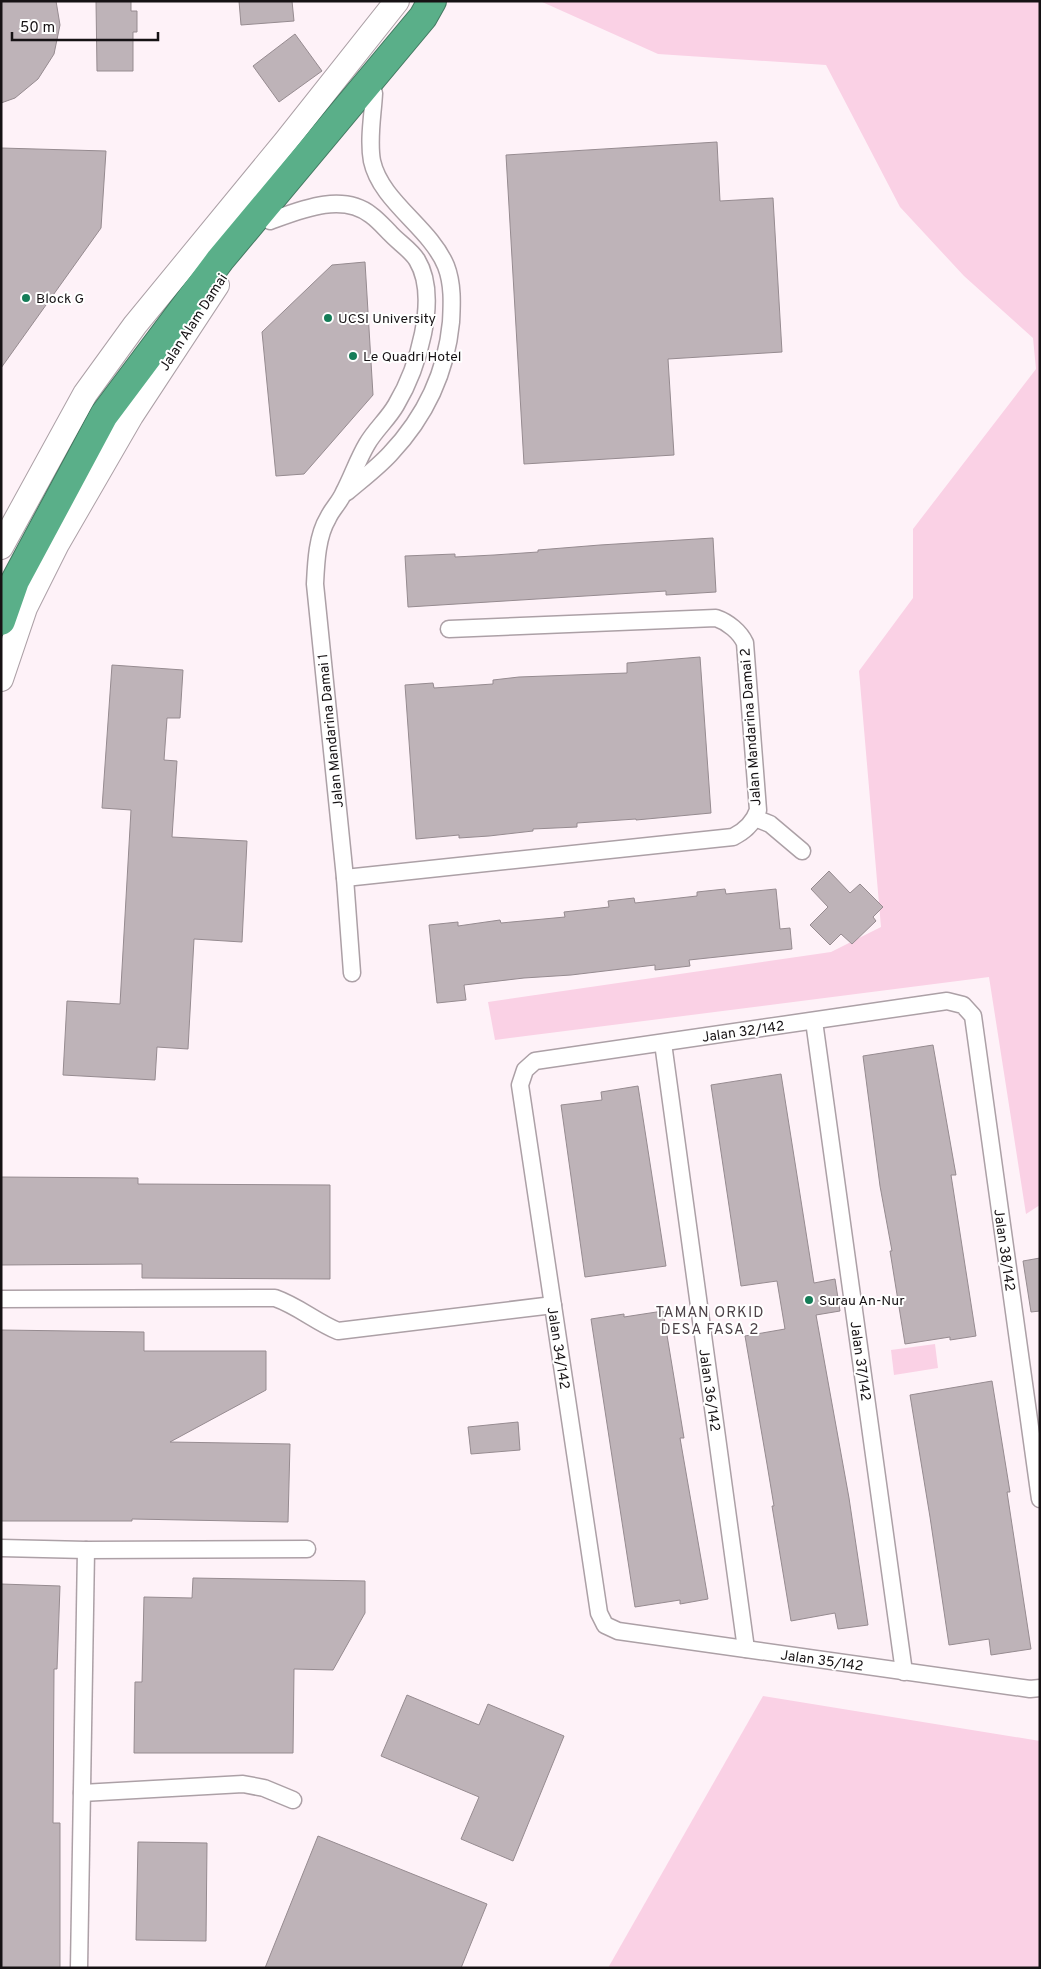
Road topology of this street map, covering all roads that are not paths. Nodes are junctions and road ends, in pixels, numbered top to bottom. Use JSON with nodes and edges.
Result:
{"nodes":[{"id":1,"x":397,"y":1,"type":"edge"},
{"id":2,"x":424,"y":1,"type":"edge"},
{"id":3,"x":432,"y":1,"type":"edge"},
{"id":4,"x":441,"y":1,"type":"edge"},
{"id":5,"x":374,"y":92,"type":"junction"},
{"id":6,"x":270,"y":220,"type":"junction"},
{"id":7,"x":423,"y":331,"type":"junction"},
{"id":8,"x":449,"y":336,"type":"junction"},
{"id":9,"x":413,"y":368,"type":"junction"},
{"id":10,"x":438,"y":379,"type":"junction"},
{"id":11,"x":343,"y":495,"type":"junction"},
{"id":12,"x":1,"y":548,"type":"edge"},
{"id":13,"x":1,"y":599,"type":"edge"},
{"id":14,"x":1,"y":621,"type":"edge"},
{"id":15,"x":449,"y":629,"type":"dead end"},
{"id":16,"x":1,"y":679,"type":"edge"},
{"id":17,"x":756,"y":818,"type":"junction"},
{"id":18,"x":802,"y":851,"type":"dead end"},
{"id":19,"x":344,"y":878,"type":"junction"},
{"id":20,"x":352,"y":973,"type":"dead end"},
{"id":21,"x":963,"y":1005,"type":"joint"},
{"id":22,"x":814,"y":1020,"type":"junction"},
{"id":23,"x":663,"y":1043,"type":"junction"},
{"id":24,"x":525,"y":1070,"type":"joint"},
{"id":25,"x":1,"y":1299,"type":"edge"},
{"id":26,"x":553,"y":1305,"type":"junction"},
{"id":27,"x":1040,"y":1499,"type":"edge"},
{"id":28,"x":1,"y":1548,"type":"edge"},
{"id":29,"x":307,"y":1549,"type":"dead end"},
{"id":30,"x":86,"y":1550,"type":"junction"},
{"id":31,"x":605,"y":1625,"type":"joint"},
{"id":32,"x":746,"y":1649,"type":"junction"},
{"id":33,"x":904,"y":1672,"type":"junction"},
{"id":34,"x":1040,"y":1688,"type":"edge"},
{"id":35,"x":82,"y":1793,"type":"junction"},
{"id":36,"x":293,"y":1800,"type":"dead end"},
{"id":37,"x":79,"y":1968,"type":"edge"}],
"edges":[{"from":1,"to":12,"type":"main road"},
{"from":2,"to":13,"type":"highway"},
{"from":3,"to":14,"type":"highway"},
{"from":4,"to":5,"type":"main road","name":"Jalan Alam Damai"},
{"from":5,"to":6,"type":"main road","name":"Jalan Alam Damai"},
{"from":5,"to":8,"type":"street","name":"Jalan Mandarina Damai 1"},
{"from":6,"to":7,"type":"street","name":"Jalan Mandarina Damai 1"},
{"from":6,"to":16,"type":"main road","name":"Jalan Alam Damai"},
{"from":7,"to":8,"type":"street"},
{"from":7,"to":9,"type":"street","name":"Jalan Mandarina Damai 1"},
{"from":8,"to":10,"type":"street","name":"Jalan Mandarina Damai 1"},
{"from":9,"to":10,"type":"street"},
{"from":9,"to":11,"type":"street","name":"Jalan Mandarina Damai 1"},
{"from":10,"to":11,"type":"street","name":"Jalan Mandarina Damai 1"},
{"from":11,"to":19,"type":"street","name":"Jalan Mandarina Damai 1"},
{"from":15,"to":17,"type":"street","name":"Jalan Mandarina Damai 2"},
{"from":17,"to":18,"type":"street"},
{"from":17,"to":19,"type":"street","name":"Jalan Mandarina Damai 2"},
{"from":19,"to":20,"type":"street","name":"Jalan Mandarina Damai 1"},
{"from":21,"to":22,"type":"street","name":"Jalan 32/142"},
{"from":21,"to":27,"type":"street","name":"Jalan 38/142"},
{"from":22,"to":23,"type":"street","name":"Jalan 32/142"},
{"from":22,"to":33,"type":"street","name":"Jalan 37/142"},
{"from":23,"to":24,"type":"street","name":"Jalan 32/142"},
{"from":23,"to":32,"type":"street","name":"Jalan 36/142"},
{"from":24,"to":26,"type":"street","name":"Jalan 34/142"},
{"from":25,"to":26,"type":"street"},
{"from":26,"to":31,"type":"street","name":"Jalan 34/142"},
{"from":28,"to":30,"type":"street"},
{"from":29,"to":30,"type":"street"},
{"from":30,"to":35,"type":"street"},
{"from":31,"to":32,"type":"street","name":"Jalan 35/142"},
{"from":32,"to":33,"type":"street","name":"Jalan 35/142"},
{"from":33,"to":34,"type":"street","name":"Jalan 35/142"},
{"from":35,"to":36,"type":"street"},
{"from":35,"to":37,"type":"street"}]}
